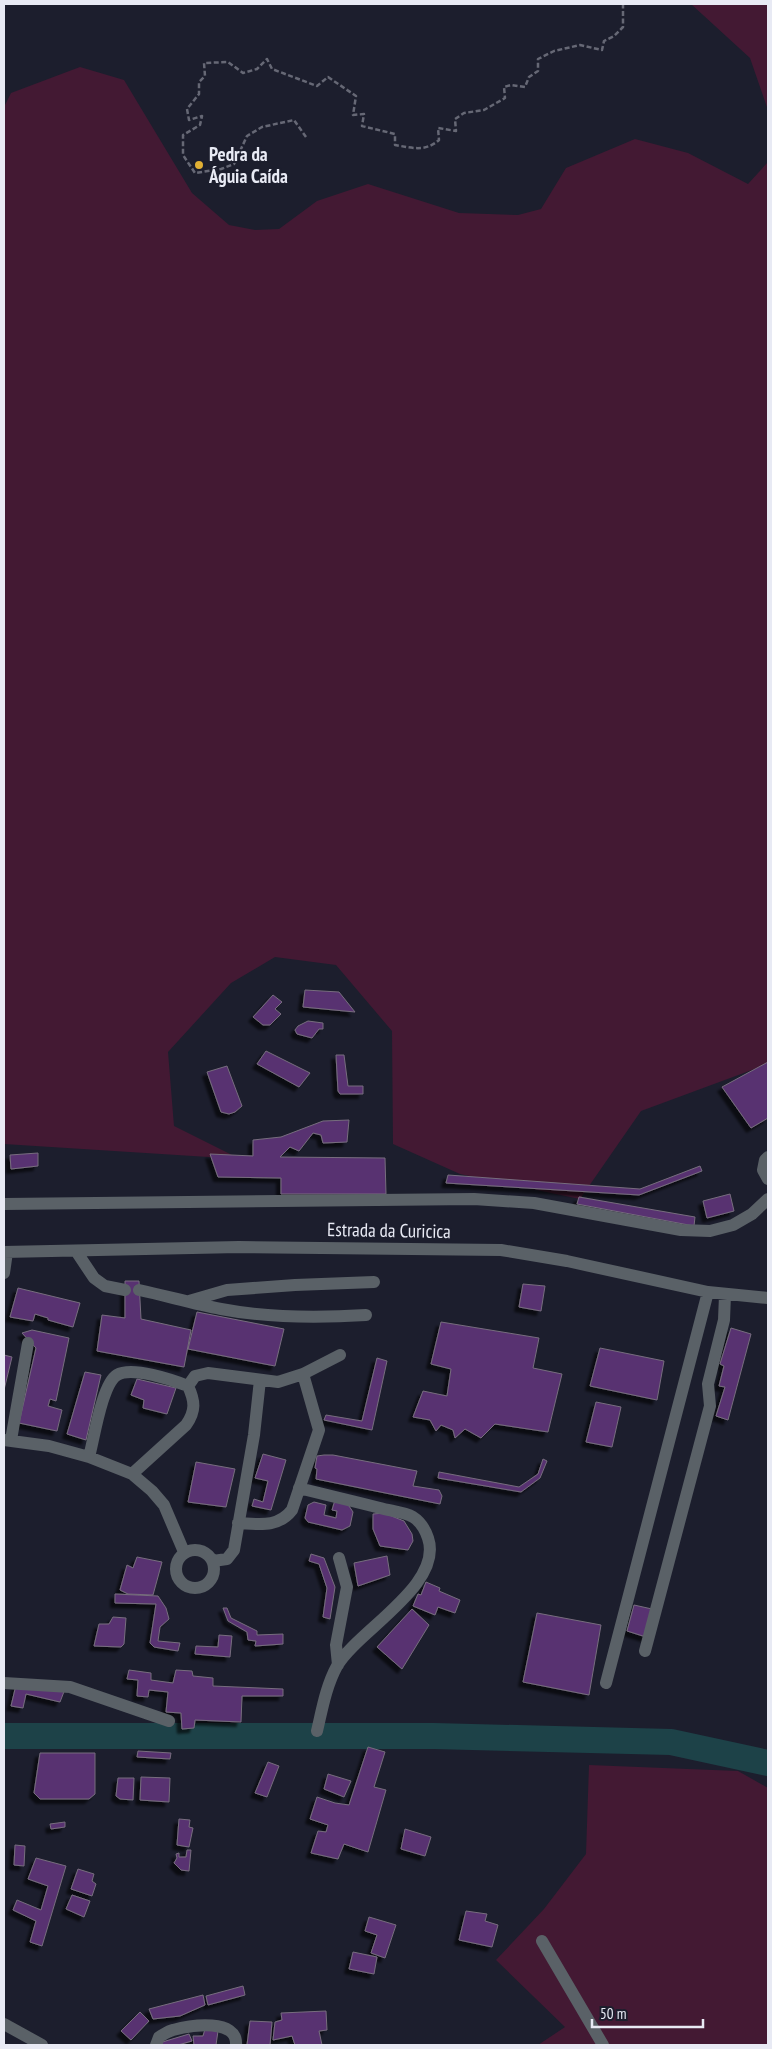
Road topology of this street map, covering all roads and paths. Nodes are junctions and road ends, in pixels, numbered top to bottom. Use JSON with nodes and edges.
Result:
{"nodes":[{"id":1,"x":623,"y":4,"type":"edge"},
{"id":2,"x":306,"y":137,"type":"dead end"},
{"id":3,"x":768,"y":1157,"type":"edge"},
{"id":4,"x":768,"y":1179,"type":"edge"},
{"id":5,"x":768,"y":1199,"type":"edge"},
{"id":6,"x":4,"y":1204,"type":"edge"},
{"id":7,"x":76,"y":1250,"type":"junction"},
{"id":8,"x":5,"y":1252,"type":"edge"},
{"id":9,"x":4,"y":1273,"type":"edge"},
{"id":10,"x":374,"y":1282,"type":"dead end"},
{"id":11,"x":125,"y":1290,"type":"dead end"},
{"id":12,"x":139,"y":1290,"type":"dead end"},
{"id":13,"x":708,"y":1292,"type":"junction"},
{"id":14,"x":725,"y":1295,"type":"junction"},
{"id":15,"x":768,"y":1298,"type":"edge"},
{"id":16,"x":189,"y":1301,"type":"junction"},
{"id":17,"x":366,"y":1315,"type":"dead end"},
{"id":18,"x":28,"y":1343,"type":"dead end"},
{"id":19,"x":340,"y":1355,"type":"dead end"},
{"id":20,"x":303,"y":1374,"type":"junction"},
{"id":21,"x":260,"y":1380,"type":"junction"},
{"id":22,"x":188,"y":1386,"type":"junction"},
{"id":23,"x":7,"y":1440,"type":"edge"},
{"id":24,"x":89,"y":1457,"type":"junction"},
{"id":25,"x":132,"y":1474,"type":"junction"},
{"id":26,"x":299,"y":1488,"type":"junction"},
{"id":27,"x":238,"y":1523,"type":"junction"},
{"id":28,"x":184,"y":1552,"type":"junction"},
{"id":29,"x":339,"y":1558,"type":"dead end"},
{"id":30,"x":214,"y":1561,"type":"junction"},
{"id":31,"x":645,"y":1651,"type":"dead end"},
{"id":32,"x":338,"y":1665,"type":"junction"},
{"id":33,"x":4,"y":1683,"type":"edge"},
{"id":34,"x":606,"y":1683,"type":"dead end"},
{"id":35,"x":168,"y":1721,"type":"dead end"},
{"id":36,"x":317,"y":1731,"type":"dead end"},
{"id":37,"x":542,"y":1942,"type":"dead end"},
{"id":38,"x":4,"y":2024,"type":"edge"},
{"id":39,"x":42,"y":2045,"type":"edge"},
{"id":40,"x":156,"y":2045,"type":"edge"},
{"id":41,"x":236,"y":2045,"type":"edge"},
{"id":42,"x":603,"y":2045,"type":"edge"}],
"edges":[{"from":1,"to":2,"type":"path"},
{"from":3,"to":4,"type":"street"},
{"from":5,"to":6,"type":"street"},
{"from":7,"to":8,"type":"street","name":"Estrada da Curicica"},
{"from":7,"to":11,"type":"street"},
{"from":7,"to":13,"type":"street","name":"Estrada da Curicica"},
{"from":8,"to":9,"type":"street"},
{"from":10,"to":16,"type":"street"},
{"from":12,"to":16,"type":"street"},
{"from":13,"to":14,"type":"street","name":"Estrada da Curicica"},
{"from":13,"to":34,"type":"street"},
{"from":14,"to":15,"type":"street","name":"Estrada da Curicica"},
{"from":14,"to":31,"type":"street"},
{"from":16,"to":17,"type":"street"},
{"from":18,"to":23,"type":"street"},
{"from":19,"to":20,"type":"street"},
{"from":20,"to":21,"type":"street"},
{"from":20,"to":26,"type":"street"},
{"from":21,"to":22,"type":"street"},
{"from":21,"to":27,"type":"street"},
{"from":22,"to":24,"type":"street"},
{"from":22,"to":25,"type":"street"},
{"from":23,"to":24,"type":"street"},
{"from":24,"to":25,"type":"street"},
{"from":25,"to":28,"type":"street"},
{"from":26,"to":27,"type":"street"},
{"from":26,"to":32,"type":"street"},
{"from":27,"to":30,"type":"street"},
{"from":28,"to":30,"type":"street"},
{"from":28,"to":30,"type":"street"},
{"from":29,"to":32,"type":"street"},
{"from":32,"to":36,"type":"street"},
{"from":33,"to":35,"type":"street"},
{"from":37,"to":42,"type":"street"},
{"from":38,"to":39,"type":"street"},
{"from":40,"to":41,"type":"street"}]}
